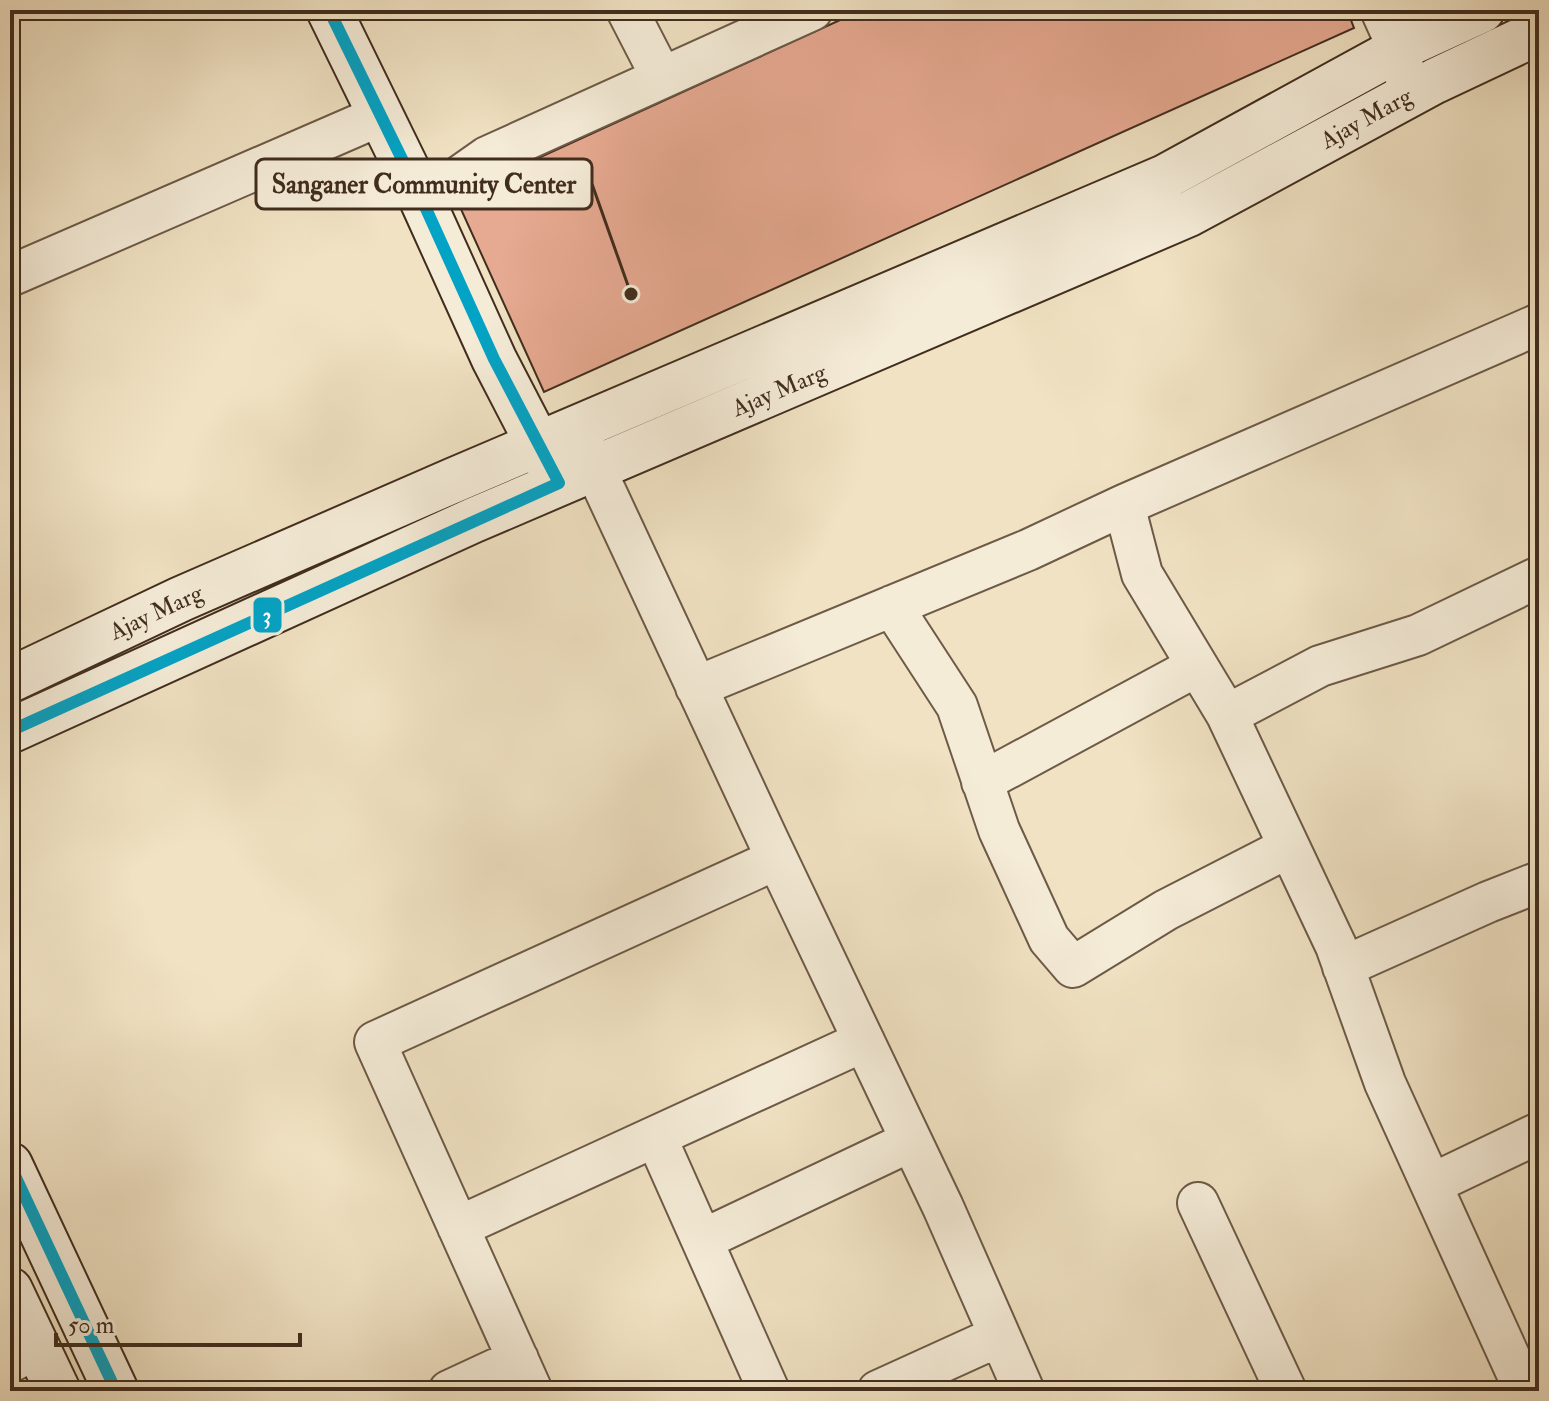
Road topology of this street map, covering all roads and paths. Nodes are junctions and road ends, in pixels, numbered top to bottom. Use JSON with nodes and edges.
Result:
{"nodes":[{"id":1,"x":329,"y":10,"type":"edge"},
{"id":2,"x":627,"y":10,"type":"edge"},
{"id":3,"x":812,"y":10,"type":"edge"},
{"id":4,"x":1381,"y":10,"type":"edge"},
{"id":5,"x":1482,"y":10,"type":"edge"},
{"id":6,"x":1539,"y":32,"type":"edge"},
{"id":7,"x":1399,"y":50,"type":"junction"},
{"id":8,"x":662,"y":78,"type":"junction"},
{"id":9,"x":1410,"y":94,"type":"junction"},
{"id":10,"x":379,"y":116,"type":"junction"},
{"id":11,"x":423,"y":202,"type":"junction"},
{"id":12,"x":10,"y":276,"type":"edge"},
{"id":13,"x":1539,"y":324,"type":"edge"},
{"id":14,"x":557,"y":437,"type":"junction"},
{"id":15,"x":577,"y":476,"type":"junction"},
{"id":16,"x":1124,"y":505,"type":"junction"},
{"id":17,"x":1539,"y":577,"type":"edge"},
{"id":18,"x":892,"y":606,"type":"junction"},
{"id":19,"x":1197,"y":666,"type":"junction"},
{"id":20,"x":10,"y":680,"type":"edge"},
{"id":21,"x":696,"y":687,"type":"junction"},
{"id":22,"x":1227,"y":715,"type":"junction"},
{"id":23,"x":10,"y":731,"type":"edge"},
{"id":24,"x":982,"y":782,"type":"junction"},
{"id":25,"x":1289,"y":847,"type":"junction"},
{"id":26,"x":777,"y":859,"type":"junction"},
{"id":27,"x":1539,"y":882,"type":"edge"},
{"id":28,"x":1343,"y":967,"type":"junction"},
{"id":29,"x":864,"y":1041,"type":"junction"},
{"id":30,"x":1539,"y":1133,"type":"edge"},
{"id":31,"x":656,"y":1137,"type":"junction"},
{"id":32,"x":911,"y":1141,"type":"junction"},
{"id":33,"x":10,"y":1165,"type":"edge"},
{"id":34,"x":1432,"y":1184,"type":"junction"},
{"id":35,"x":1198,"y":1203,"type":"dead end"},
{"id":36,"x":458,"y":1227,"type":"junction"},
{"id":37,"x":702,"y":1240,"type":"junction"},
{"id":38,"x":10,"y":1290,"type":"edge"},
{"id":39,"x":999,"y":1336,"type":"junction"},
{"id":40,"x":24,"y":1355,"type":"edge"},
{"id":41,"x":525,"y":1375,"type":"edge"},
{"id":42,"x":1517,"y":1388,"type":"edge"},
{"id":43,"x":58,"y":1391,"type":"edge"},
{"id":44,"x":116,"y":1391,"type":"edge"},
{"id":45,"x":449,"y":1391,"type":"edge"},
{"id":46,"x":769,"y":1391,"type":"edge"},
{"id":47,"x":878,"y":1391,"type":"edge"},
{"id":48,"x":1024,"y":1391,"type":"edge"},
{"id":49,"x":1286,"y":1391,"type":"edge"}],
"edges":[{"from":1,"to":10,"type":"street"},
{"from":2,"to":8,"type":"street"},
{"from":3,"to":8,"type":"street"},
{"from":4,"to":7,"type":"street"},
{"from":5,"to":7,"type":"street","name":"Ajay Marg"},
{"from":6,"to":9,"type":"street","name":"Ajay Marg"},
{"from":7,"to":9,"type":"street"},
{"from":7,"to":14,"type":"street","name":"Ajay Marg"},
{"from":8,"to":11,"type":"street"},
{"from":9,"to":15,"type":"street","name":"Ajay Marg"},
{"from":10,"to":11,"type":"street"},
{"from":10,"to":12,"type":"street"},
{"from":11,"to":14,"type":"street"},
{"from":13,"to":16,"type":"street"},
{"from":14,"to":15,"type":"street"},
{"from":14,"to":20,"type":"street","name":"Ajay Marg"},
{"from":15,"to":21,"type":"street"},
{"from":15,"to":23,"type":"street","name":"Ajay Marg"},
{"from":16,"to":18,"type":"street"},
{"from":16,"to":19,"type":"street"},
{"from":17,"to":22,"type":"street"},
{"from":18,"to":21,"type":"street"},
{"from":18,"to":24,"type":"street"},
{"from":19,"to":22,"type":"street"},
{"from":19,"to":24,"type":"street"},
{"from":21,"to":26,"type":"street"},
{"from":22,"to":25,"type":"street"},
{"from":24,"to":25,"type":"street"},
{"from":25,"to":28,"type":"street"},
{"from":26,"to":29,"type":"street"},
{"from":26,"to":36,"type":"street"},
{"from":27,"to":28,"type":"street"},
{"from":28,"to":34,"type":"street"},
{"from":29,"to":31,"type":"street"},
{"from":29,"to":32,"type":"street"},
{"from":30,"to":34,"type":"street"},
{"from":31,"to":36,"type":"street"},
{"from":31,"to":37,"type":"street"},
{"from":32,"to":37,"type":"street"},
{"from":32,"to":39,"type":"street"},
{"from":33,"to":44,"type":"street"},
{"from":34,"to":42,"type":"street"},
{"from":35,"to":49,"type":"street"},
{"from":36,"to":41,"type":"street"},
{"from":37,"to":46,"type":"street"},
{"from":38,"to":40,"type":"street"},
{"from":39,"to":47,"type":"street"},
{"from":39,"to":48,"type":"street"},
{"from":40,"to":43,"type":"street"},
{"from":41,"to":45,"type":"street"}]}
